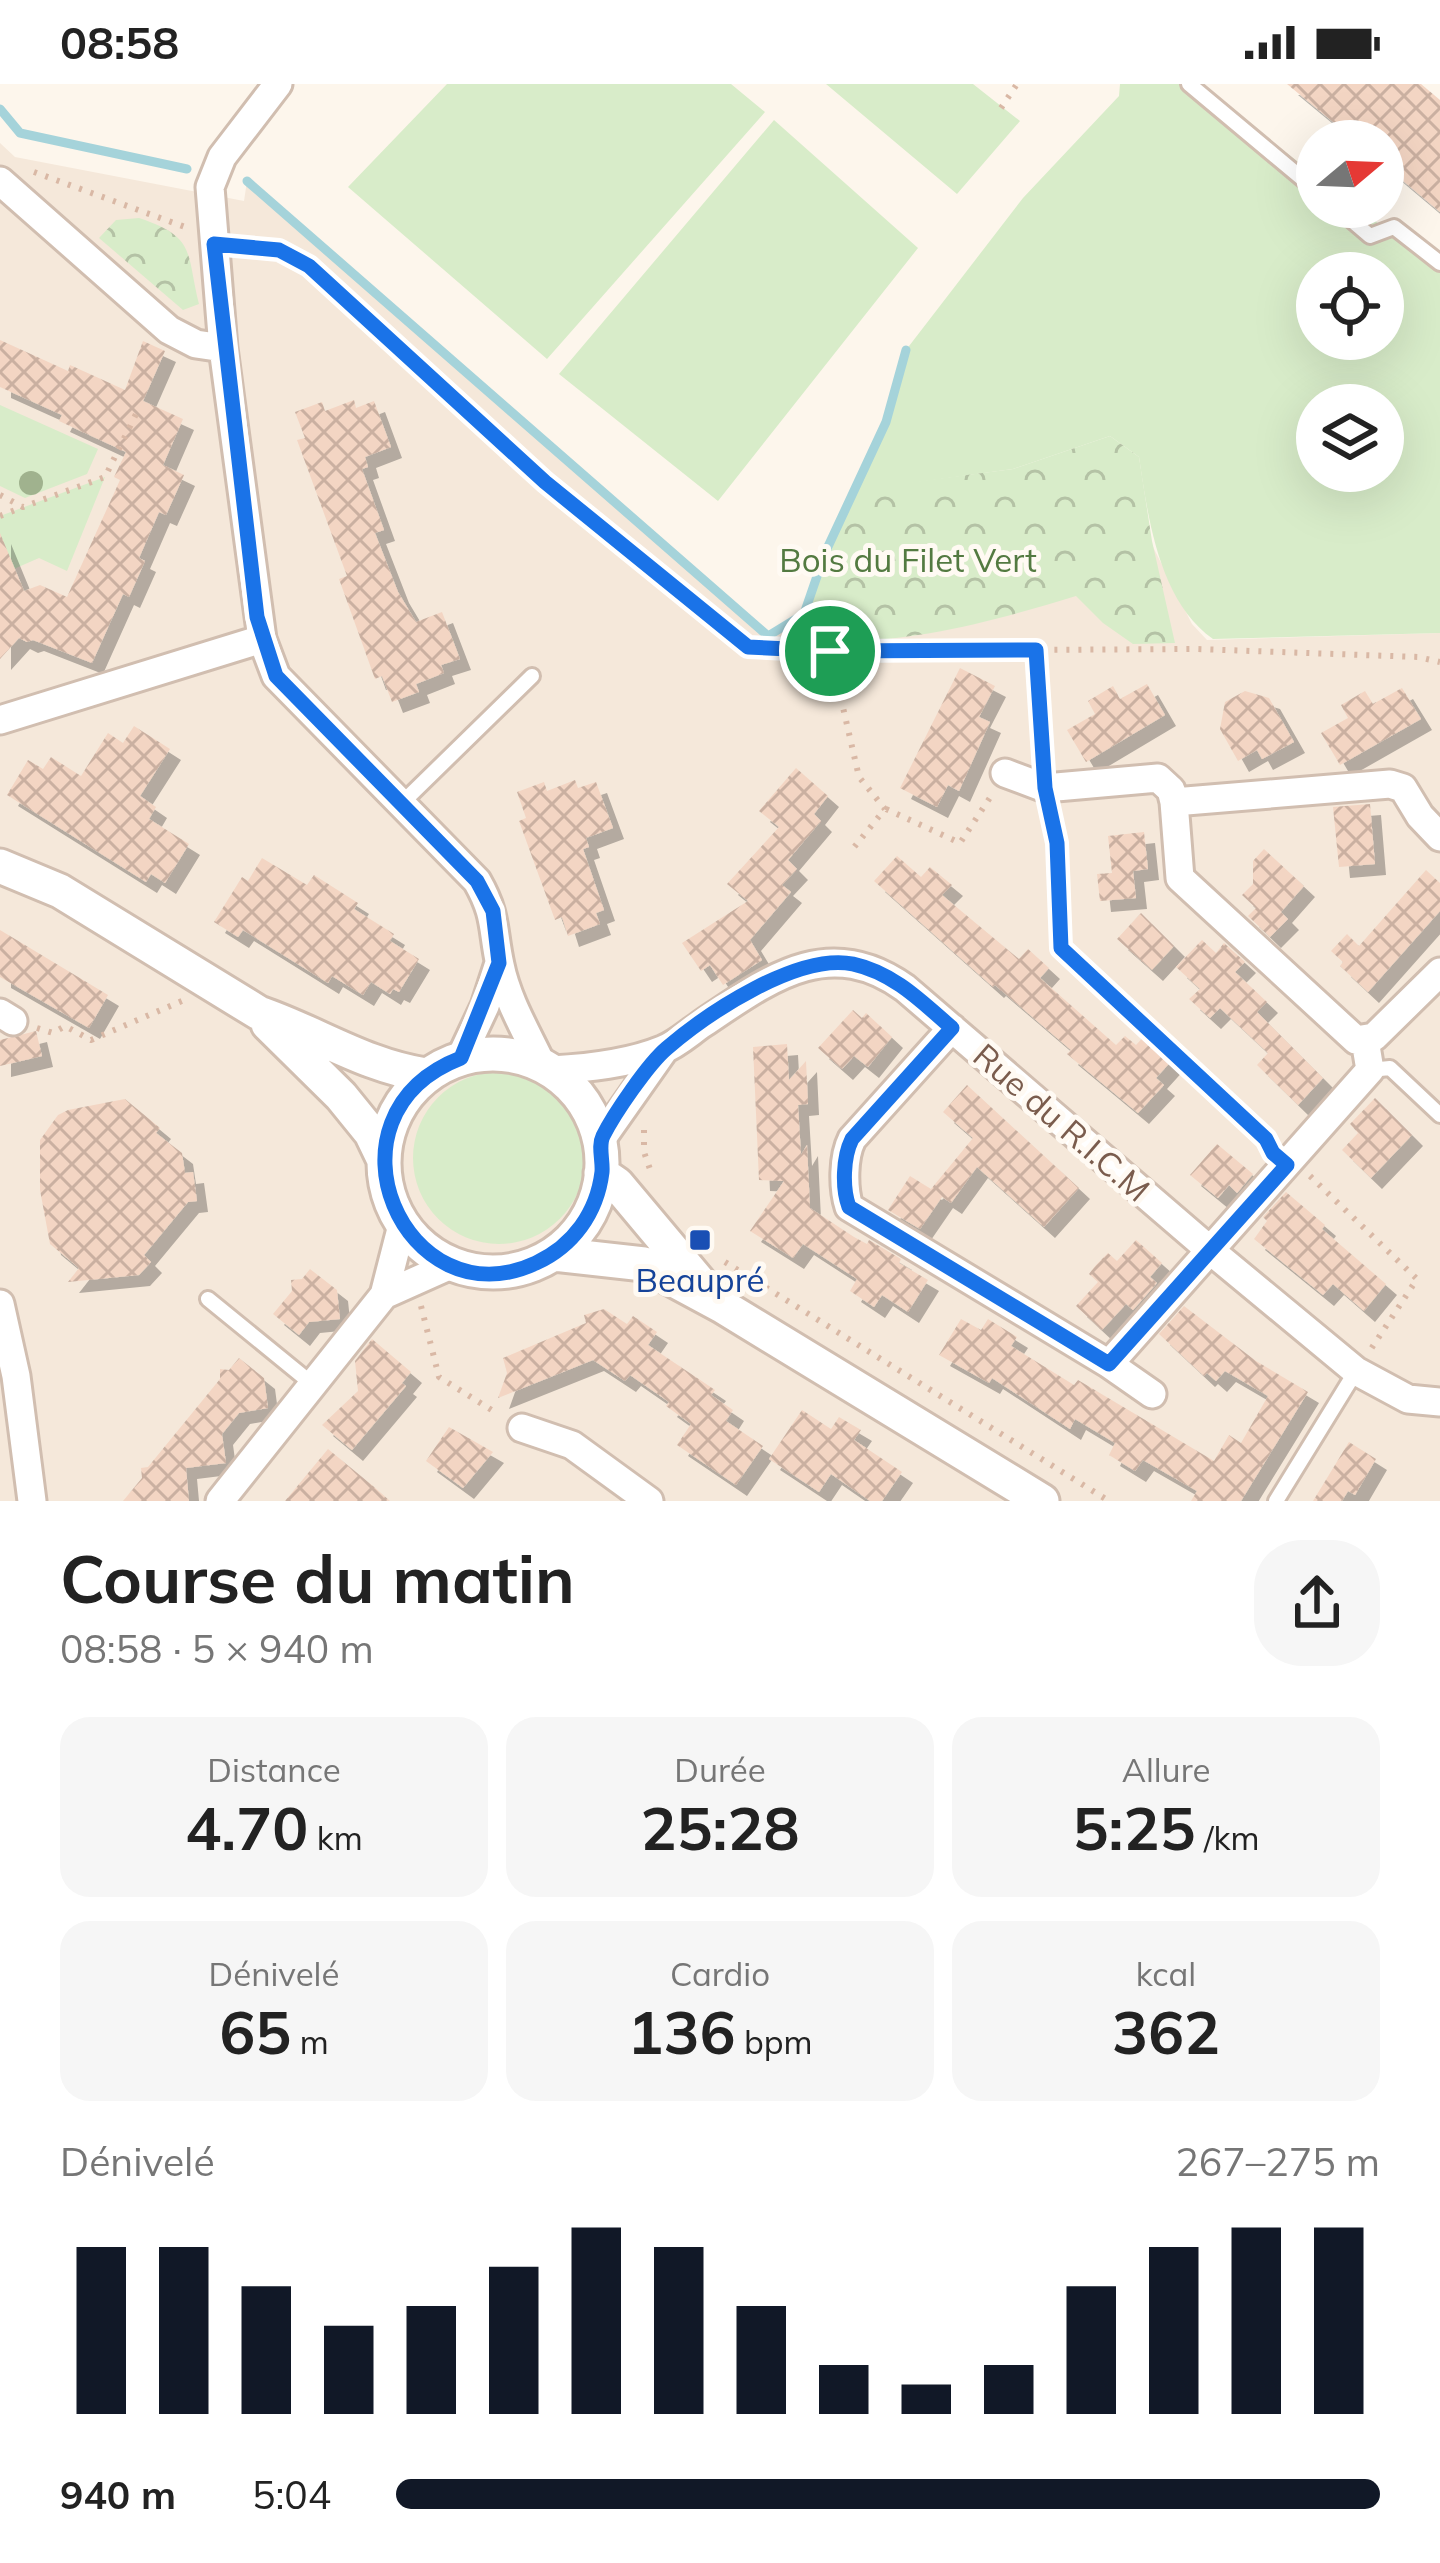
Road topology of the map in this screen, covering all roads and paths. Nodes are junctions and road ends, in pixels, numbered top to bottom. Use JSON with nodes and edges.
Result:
{"nodes":[{"id":1,"x":278,"y":84,"type":"edge"},
{"id":2,"x":1017,"y":84,"type":"edge"},
{"id":3,"x":1189,"y":84,"type":"edge"},
{"id":4,"x":1001,"y":108,"type":"dead end"},
{"id":5,"x":12,"y":173,"type":"edge"},
{"id":6,"x":1296,"y":173,"type":"edge"},
{"id":7,"x":1361,"y":228,"type":"edge"},
{"id":8,"x":1391,"y":228,"type":"edge"},
{"id":9,"x":1395,"y":228,"type":"edge"},
{"id":10,"x":214,"y":244,"type":"junction"},
{"id":11,"x":1440,"y":263,"type":"edge"},
{"id":12,"x":223,"y":348,"type":"junction"},
{"id":13,"x":139,"y":408,"type":"dead end"},
{"id":14,"x":0,"y":495,"type":"edge"},
{"id":15,"x":23,"y":507,"type":"junction"},
{"id":16,"x":0,"y":516,"type":"edge"},
{"id":17,"x":262,"y":639,"type":"junction"},
{"id":18,"x":1036,"y":650,"type":"junction"},
{"id":19,"x":830,"y":651,"type":"junction"},
{"id":20,"x":1440,"y":662,"type":"edge"},
{"id":21,"x":532,"y":676,"type":"dead end"},
{"id":22,"x":0,"y":720,"type":"edge"},
{"id":23,"x":1005,"y":772,"type":"joint"},
{"id":24,"x":1045,"y":788,"type":"junction"},
{"id":25,"x":1174,"y":802,"type":"junction"},
{"id":26,"x":400,"y":805,"type":"junction"},
{"id":27,"x":885,"y":809,"type":"junction"},
{"id":28,"x":1440,"y":837,"type":"edge"},
{"id":29,"x":851,"y":851,"type":"dead end"},
{"id":30,"x":0,"y":866,"type":"edge"},
{"id":31,"x":499,"y":963,"type":"junction"},
{"id":32,"x":1440,"y":972,"type":"edge"},
{"id":33,"x":214,"y":987,"type":"junction"},
{"id":34,"x":259,"y":1013,"type":"junction"},
{"id":35,"x":6,"y":1017,"type":"edge"},
{"id":36,"x":952,"y":1028,"type":"junction"},
{"id":37,"x":1365,"y":1040,"type":"junction"},
{"id":38,"x":664,"y":1050,"type":"junction"},
{"id":39,"x":461,"y":1058,"type":"junction"},
{"id":40,"x":547,"y":1068,"type":"junction"},
{"id":41,"x":1370,"y":1070,"type":"junction"},
{"id":42,"x":426,"y":1076,"type":"junction"},
{"id":43,"x":1440,"y":1115,"type":"edge"},
{"id":44,"x":646,"y":1119,"type":"dead end"},
{"id":45,"x":601,"y":1157,"type":"junction"},
{"id":46,"x":383,"y":1158,"type":"junction"},
{"id":47,"x":1287,"y":1165,"type":"junction"},
{"id":48,"x":659,"y":1190,"type":"dead end"},
{"id":49,"x":402,"y":1225,"type":"junction"},
{"id":50,"x":1211,"y":1251,"type":"junction"},
{"id":51,"x":554,"y":1254,"type":"junction"},
{"id":52,"x":711,"y":1254,"type":"dead end"},
{"id":53,"x":451,"y":1265,"type":"junction"},
{"id":54,"x":417,"y":1278,"type":"junction"},
{"id":55,"x":384,"y":1295,"type":"junction"},
{"id":56,"x":208,"y":1299,"type":"dead end"},
{"id":57,"x":0,"y":1304,"type":"edge"},
{"id":58,"x":722,"y":1306,"type":"junction"},
{"id":59,"x":1109,"y":1364,"type":"junction"},
{"id":60,"x":1357,"y":1370,"type":"junction"},
{"id":61,"x":311,"y":1383,"type":"junction"},
{"id":62,"x":1152,"y":1394,"type":"dead end"},
{"id":63,"x":1440,"y":1402,"type":"edge"},
{"id":64,"x":522,"y":1428,"type":"joint"},
{"id":65,"x":32,"y":1501,"type":"edge"},
{"id":66,"x":220,"y":1501,"type":"edge"},
{"id":67,"x":649,"y":1501,"type":"edge"},
{"id":68,"x":1042,"y":1501,"type":"edge"},
{"id":69,"x":1109,"y":1501,"type":"edge"},
{"id":70,"x":1276,"y":1501,"type":"edge"}],
"edges":[{"from":1,"to":10,"type":"street"},
{"from":2,"to":4,"type":"path"},
{"from":3,"to":6,"type":"lane"},
{"from":5,"to":10,"type":"path"},
{"from":5,"to":12,"type":"street"},
{"from":7,"to":8,"type":"lane"},
{"from":9,"to":11,"type":"lane"},
{"from":10,"to":12,"type":"street"},
{"from":10,"to":19,"type":"path"},
{"from":12,"to":17,"type":"street"},
{"from":13,"to":15,"type":"path"},
{"from":14,"to":15,"type":"path"},
{"from":15,"to":16,"type":"path"},
{"from":17,"to":22,"type":"street"},
{"from":17,"to":26,"type":"street"},
{"from":18,"to":19,"type":"path"},
{"from":18,"to":20,"type":"path"},
{"from":18,"to":24,"type":"path"},
{"from":19,"to":27,"type":"path"},
{"from":21,"to":26,"type":"lane"},
{"from":23,"to":24,"type":"street"},
{"from":23,"to":27,"type":"path"},
{"from":24,"to":25,"type":"street"},
{"from":24,"to":47,"type":"path"},
{"from":25,"to":28,"type":"street"},
{"from":25,"to":37,"type":"street"},
{"from":26,"to":31,"type":"street"},
{"from":27,"to":29,"type":"path"},
{"from":30,"to":33,"type":"street"},
{"from":31,"to":39,"type":"street"},
{"from":31,"to":40,"type":"street"},
{"from":32,"to":37,"type":"street"},
{"from":33,"to":34,"type":"street"},
{"from":33,"to":35,"type":"path"},
{"from":34,"to":42,"type":"street"},
{"from":34,"to":46,"type":"street"},
{"from":36,"to":38,"type":"street","name":"Rue du R.I.C.M"},
{"from":36,"to":50,"type":"street","name":"Rue du R.I.C.M"},
{"from":36,"to":59,"type":"street"},
{"from":37,"to":41,"type":"street"},
{"from":38,"to":40,"type":"street","name":"Rue du R.I.C.M"},
{"from":38,"to":45,"type":"street","name":"Rue du R.I.C.M"},
{"from":39,"to":40,"type":"street"},
{"from":39,"to":42,"type":"street"},
{"from":40,"to":45,"type":"street"},
{"from":41,"to":43,"type":"lane"},
{"from":41,"to":47,"type":"street"},
{"from":42,"to":46,"type":"street"},
{"from":44,"to":48,"type":"path"},
{"from":45,"to":51,"type":"street"},
{"from":45,"to":58,"type":"street"},
{"from":46,"to":49,"type":"street"},
{"from":47,"to":50,"type":"street"},
{"from":47,"to":60,"type":"path"},
{"from":49,"to":53,"type":"street"},
{"from":49,"to":55,"type":"street"},
{"from":50,"to":59,"type":"street"},
{"from":50,"to":60,"type":"street","name":"Rue du R.I.C.M"},
{"from":51,"to":53,"type":"street"},
{"from":51,"to":58,"type":"street"},
{"from":52,"to":69,"type":"path"},
{"from":53,"to":54,"type":"street"},
{"from":54,"to":55,"type":"street"},
{"from":54,"to":64,"type":"path"},
{"from":55,"to":61,"type":"street"},
{"from":56,"to":61,"type":"lane"},
{"from":57,"to":65,"type":"street"},
{"from":58,"to":68,"type":"street"},
{"from":59,"to":62,"type":"street"},
{"from":60,"to":63,"type":"street","name":"Rue du R.I.C.M"},
{"from":60,"to":70,"type":"lane"},
{"from":61,"to":66,"type":"street"},
{"from":64,"to":67,"type":"street"}]}
